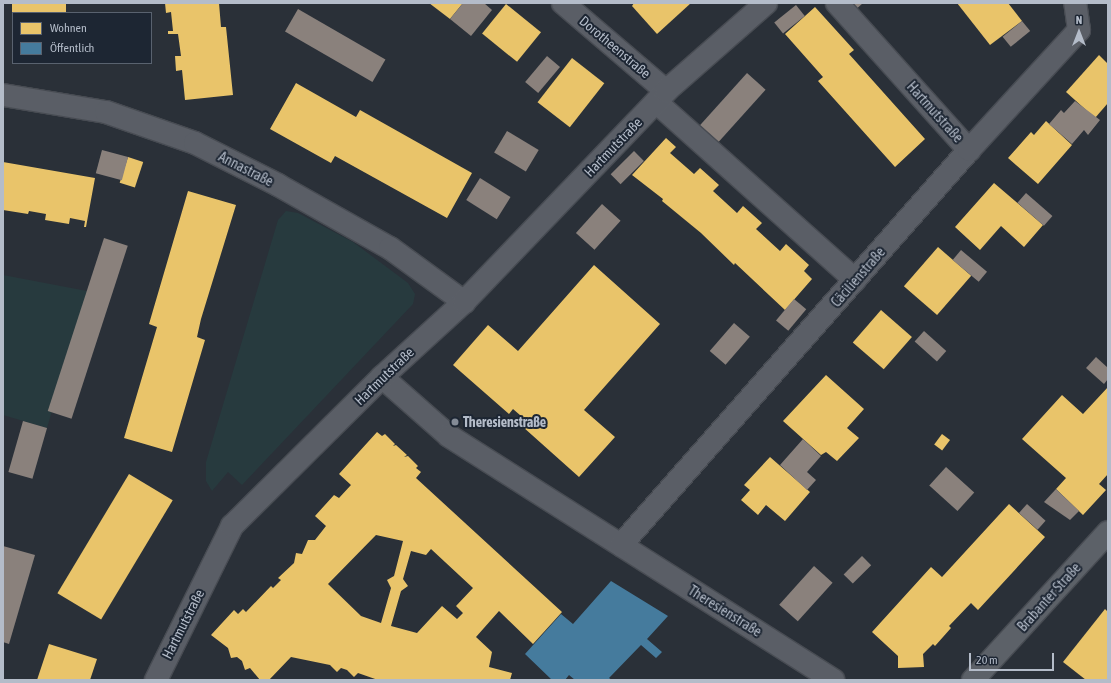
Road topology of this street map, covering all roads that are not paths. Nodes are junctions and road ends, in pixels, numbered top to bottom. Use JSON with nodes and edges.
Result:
{"nodes":[{"id":1,"x":563,"y":3,"type":"edge"},
{"id":2,"x":766,"y":3,"type":"edge"},
{"id":3,"x":837,"y":3,"type":"edge"},
{"id":4,"x":1075,"y":3,"type":"edge"},
{"id":5,"x":3,"y":95,"type":"edge"},
{"id":6,"x":661,"y":96,"type":"junction"},
{"id":7,"x":969,"y":150,"type":"junction"},
{"id":8,"x":855,"y":280,"type":"junction"},
{"id":9,"x":464,"y":302,"type":"junction"},
{"id":10,"x":382,"y":377,"type":"junction"},
{"id":11,"x":1108,"y":532,"type":"edge"},
{"id":12,"x":621,"y":545,"type":"junction"},
{"id":13,"x":156,"y":680,"type":"edge"},
{"id":14,"x":833,"y":680,"type":"edge"},
{"id":15,"x":973,"y":680,"type":"edge"}],
"edges":[{"from":1,"to":6,"type":"street","name":"Dorotheenstraße"},
{"from":2,"to":6,"type":"street","name":"Hartmutstraße"},
{"from":3,"to":7,"type":"street","name":"Hartmutstraße"},
{"from":4,"to":7,"type":"street","name":"Cäcilienstraße"},
{"from":5,"to":9,"type":"street","name":"Annastraße"},
{"from":6,"to":8,"type":"street"},
{"from":6,"to":9,"type":"street","name":"Hartmutstraße"},
{"from":7,"to":8,"type":"street","name":"Cäcilienstraße"},
{"from":8,"to":12,"type":"street","name":"Cäcilienstraße"},
{"from":9,"to":10,"type":"street","name":"Hartmutstraße"},
{"from":10,"to":12,"type":"street","name":"Theresienstraße"},
{"from":10,"to":13,"type":"street","name":"Hartmutstraße"},
{"from":11,"to":15,"type":"main road","name":"Brabanter Straße"},
{"from":12,"to":14,"type":"street","name":"Theresienstraße"}]}
